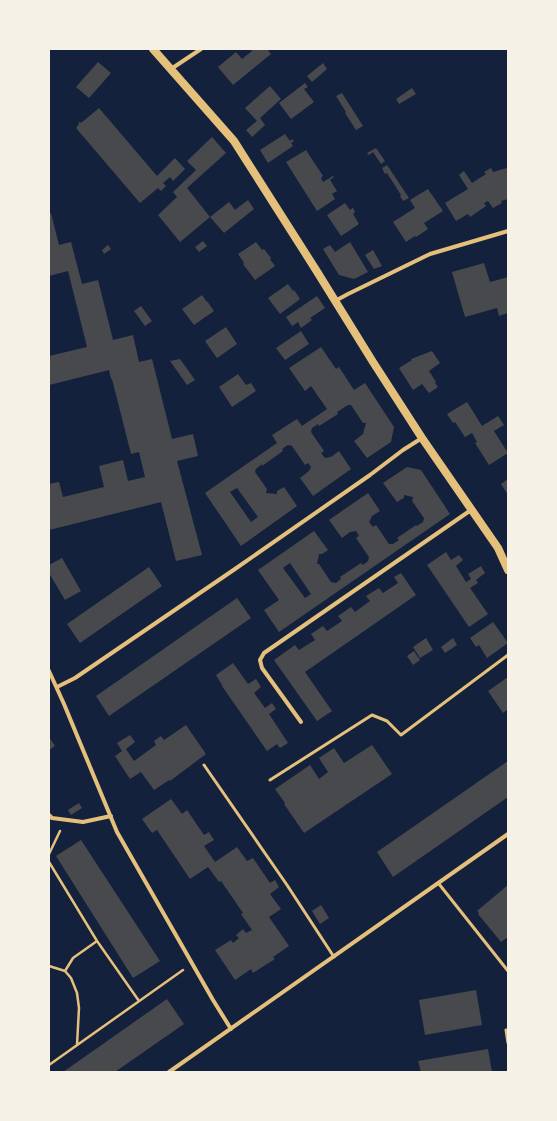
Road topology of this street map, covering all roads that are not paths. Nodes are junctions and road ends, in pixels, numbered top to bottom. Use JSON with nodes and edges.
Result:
{"nodes":[{"id":1,"x":153,"y":49,"type":"edge"},
{"id":2,"x":200,"y":49,"type":"edge"},
{"id":3,"x":171,"y":69,"type":"junction"},
{"id":4,"x":508,"y":231,"type":"edge"},
{"id":5,"x":335,"y":301,"type":"junction"},
{"id":6,"x":422,"y":438,"type":"junction"},
{"id":7,"x":472,"y":509,"type":"junction"},
{"id":8,"x":508,"y":570,"type":"edge"},
{"id":9,"x":508,"y":655,"type":"edge"},
{"id":10,"x":49,"y":671,"type":"edge"},
{"id":11,"x":57,"y":687,"type":"junction"},
{"id":12,"x":301,"y":722,"type":"dead end"},
{"id":13,"x":204,"y":765,"type":"dead end"},
{"id":14,"x":270,"y":780,"type":"dead end"},
{"id":15,"x":49,"y":815,"type":"edge"},
{"id":16,"x":111,"y":816,"type":"junction"},
{"id":17,"x":508,"y":834,"type":"edge"},
{"id":18,"x":439,"y":884,"type":"junction"},
{"id":19,"x":334,"y":957,"type":"junction"},
{"id":20,"x":508,"y":971,"type":"edge"},
{"id":21,"x":231,"y":1029,"type":"junction"},
{"id":22,"x":506,"y":1030,"type":"dead end"},
{"id":23,"x":508,"y":1043,"type":"edge"},
{"id":24,"x":169,"y":1072,"type":"edge"}],
"edges":[{"from":1,"to":3,"type":"main road"},
{"from":2,"to":3,"type":"street"},
{"from":3,"to":5,"type":"main road"},
{"from":4,"to":5,"type":"street"},
{"from":5,"to":6,"type":"main road"},
{"from":6,"to":7,"type":"main road"},
{"from":6,"to":11,"type":"street"},
{"from":7,"to":8,"type":"main road"},
{"from":7,"to":12,"type":"street"},
{"from":9,"to":14,"type":"lane"},
{"from":10,"to":11,"type":"street"},
{"from":11,"to":16,"type":"street"},
{"from":13,"to":19,"type":"lane"},
{"from":15,"to":16,"type":"street"},
{"from":16,"to":21,"type":"street"},
{"from":17,"to":18,"type":"street"},
{"from":18,"to":19,"type":"street"},
{"from":18,"to":20,"type":"lane"},
{"from":19,"to":21,"type":"street"},
{"from":21,"to":24,"type":"street"},
{"from":22,"to":23,"type":"lane"}]}
